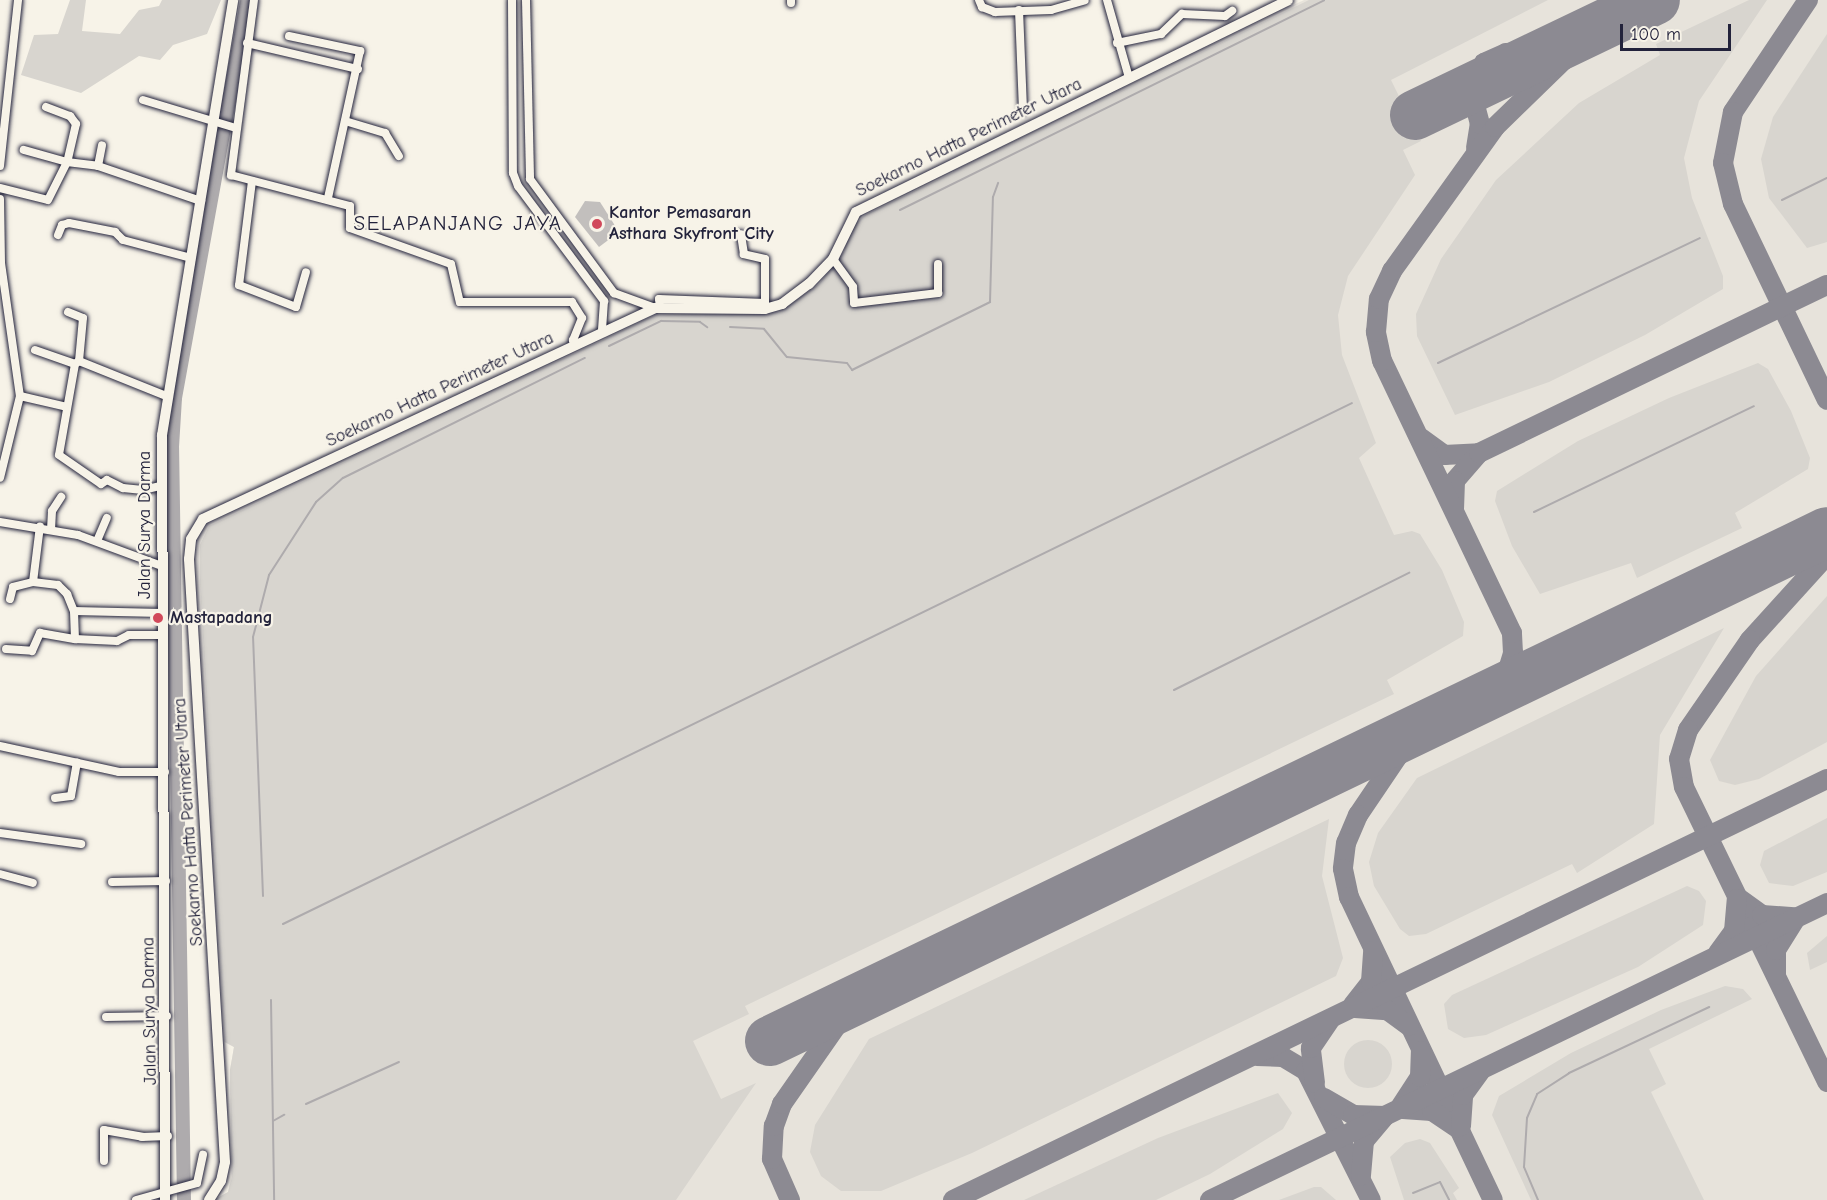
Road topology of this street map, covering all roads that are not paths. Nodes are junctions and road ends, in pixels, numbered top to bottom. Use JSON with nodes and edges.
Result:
{"nodes":[{"id":1,"x":18,"y":0,"type":"edge"},
{"id":2,"x":232,"y":0,"type":"edge"},
{"id":3,"x":254,"y":0,"type":"edge"},
{"id":4,"x":512,"y":0,"type":"edge"},
{"id":5,"x":526,"y":0,"type":"edge"},
{"id":6,"x":979,"y":0,"type":"edge"},
{"id":7,"x":1085,"y":0,"type":"edge"},
{"id":8,"x":1107,"y":0,"type":"edge"},
{"id":9,"x":1288,"y":0,"type":"edge"},
{"id":10,"x":1019,"y":10,"type":"junction"},
{"id":11,"x":1234,"y":26,"type":"junction"},
{"id":12,"x":289,"y":36,"type":"dead end"},
{"id":13,"x":248,"y":43,"type":"junction"},
{"id":14,"x":1117,"y":43,"type":"junction"},
{"id":15,"x":513,"y":63,"type":"junction"},
{"id":16,"x":526,"y":63,"type":"junction"},
{"id":17,"x":358,"y":69,"type":"junction"},
{"id":18,"x":513,"y":75,"type":"junction"},
{"id":19,"x":526,"y":75,"type":"junction"},
{"id":20,"x":1129,"y":78,"type":"junction"},
{"id":21,"x":143,"y":100,"type":"dead end"},
{"id":22,"x":46,"y":107,"type":"dead end"},
{"id":23,"x":1023,"y":111,"type":"dead end"},
{"id":24,"x":345,"y":121,"type":"junction"},
{"id":25,"x":217,"y":125,"type":"junction"},
{"id":26,"x":233,"y":128,"type":"junction"},
{"id":27,"x":102,"y":145,"type":"dead end"},
{"id":28,"x":24,"y":150,"type":"dead end"},
{"id":29,"x":399,"y":156,"type":"dead end"},
{"id":30,"x":67,"y":162,"type":"junction"},
{"id":31,"x":0,"y":166,"type":"edge"},
{"id":32,"x":98,"y":166,"type":"junction"},
{"id":33,"x":252,"y":181,"type":"junction"},
{"id":34,"x":0,"y":188,"type":"edge"},
{"id":35,"x":328,"y":198,"type":"junction"},
{"id":36,"x":0,"y":199,"type":"edge"},
{"id":37,"x":201,"y":201,"type":"junction"},
{"id":38,"x":741,"y":234,"type":"dead end"},
{"id":39,"x":58,"y":235,"type":"dead end"},
{"id":40,"x":580,"y":247,"type":"junction"},
{"id":41,"x":569,"y":254,"type":"junction"},
{"id":42,"x":191,"y":258,"type":"junction"},
{"id":43,"x":832,"y":259,"type":"junction"},
{"id":44,"x":938,"y":264,"type":"dead end"},
{"id":45,"x":306,"y":272,"type":"dead end"},
{"id":46,"x":765,"y":306,"type":"junction"},
{"id":47,"x":657,"y":307,"type":"junction"},
{"id":48,"x":68,"y":312,"type":"dead end"},
{"id":49,"x":602,"y":333,"type":"junction"},
{"id":50,"x":575,"y":345,"type":"junction"},
{"id":51,"x":35,"y":350,"type":"dead end"},
{"id":52,"x":77,"y":363,"type":"junction"},
{"id":53,"x":20,"y":396,"type":"junction"},
{"id":54,"x":166,"y":396,"type":"junction"},
{"id":55,"x":67,"y":407,"type":"junction"},
{"id":56,"x":0,"y":478,"type":"edge"},
{"id":57,"x":160,"y":486,"type":"junction"},
{"id":58,"x":61,"y":497,"type":"dead end"},
{"id":59,"x":107,"y":518,"type":"dead end"},
{"id":60,"x":0,"y":522,"type":"edge"},
{"id":61,"x":40,"y":526,"type":"junction"},
{"id":62,"x":51,"y":530,"type":"junction"},
{"id":63,"x":97,"y":541,"type":"junction"},
{"id":64,"x":162,"y":566,"type":"junction"},
{"id":65,"x":33,"y":582,"type":"junction"},
{"id":66,"x":10,"y":599,"type":"dead end"},
{"id":67,"x":74,"y":611,"type":"junction"},
{"id":68,"x":162,"y":614,"type":"junction"},
{"id":69,"x":163,"y":635,"type":"junction"},
{"id":70,"x":75,"y":639,"type":"junction"},
{"id":71,"x":6,"y":649,"type":"dead end"},
{"id":72,"x":0,"y":746,"type":"edge"},
{"id":73,"x":77,"y":763,"type":"junction"},
{"id":74,"x":165,"y":772,"type":"junction"},
{"id":75,"x":55,"y":798,"type":"dead end"},
{"id":76,"x":0,"y":833,"type":"edge"},
{"id":77,"x":81,"y":844,"type":"dead end"},
{"id":78,"x":0,"y":874,"type":"edge"},
{"id":79,"x":166,"y":881,"type":"junction"},
{"id":80,"x":112,"y":882,"type":"dead end"},
{"id":81,"x":33,"y":883,"type":"dead end"},
{"id":82,"x":167,"y":1016,"type":"junction"},
{"id":83,"x":106,"y":1017,"type":"dead end"},
{"id":84,"x":168,"y":1136,"type":"junction"},
{"id":85,"x":203,"y":1155,"type":"dead end"},
{"id":86,"x":104,"y":1161,"type":"dead end"},
{"id":87,"x":169,"y":1195,"type":"edge"},
{"id":88,"x":136,"y":1200,"type":"edge"},
{"id":89,"x":209,"y":1200,"type":"edge"}],
"edges":[{"from":1,"to":31,"type":"street"},
{"from":2,"to":25,"type":"main road","name":"Jalan Surya Darma"},
{"from":3,"to":13,"type":"street"},
{"from":4,"to":15,"type":"street"},
{"from":5,"to":16,"type":"street"},
{"from":6,"to":10,"type":"street"},
{"from":7,"to":10,"type":"street"},
{"from":8,"to":14,"type":"street"},
{"from":9,"to":11,"type":"main road","name":"Soekarno Hatta Perimeter Utara"},
{"from":10,"to":23,"type":"street"},
{"from":11,"to":14,"type":"street"},
{"from":11,"to":20,"type":"main road","name":"Soekarno Hatta Perimeter Utara"},
{"from":12,"to":17,"type":"street"},
{"from":13,"to":17,"type":"street"},
{"from":13,"to":26,"type":"street"},
{"from":14,"to":20,"type":"street"},
{"from":15,"to":16,"type":"street"},
{"from":15,"to":18,"type":"street"},
{"from":16,"to":19,"type":"street"},
{"from":17,"to":24,"type":"street"},
{"from":18,"to":19,"type":"street"},
{"from":18,"to":41,"type":"street"},
{"from":19,"to":40,"type":"street"},
{"from":20,"to":43,"type":"main road","name":"Soekarno Hatta Perimeter Utara"},
{"from":21,"to":25,"type":"street"},
{"from":22,"to":30,"type":"street"},
{"from":24,"to":29,"type":"street"},
{"from":24,"to":35,"type":"street"},
{"from":25,"to":26,"type":"street"},
{"from":25,"to":37,"type":"main road","name":"Jalan Surya Darma"},
{"from":26,"to":33,"type":"street"},
{"from":27,"to":32,"type":"street"},
{"from":28,"to":30,"type":"street"},
{"from":30,"to":32,"type":"street"},
{"from":30,"to":34,"type":"street"},
{"from":32,"to":37,"type":"street"},
{"from":33,"to":35,"type":"street"},
{"from":33,"to":45,"type":"street"},
{"from":35,"to":50,"type":"street"},
{"from":36,"to":53,"type":"street"},
{"from":37,"to":42,"type":"main road","name":"Jalan Surya Darma"},
{"from":38,"to":46,"type":"street"},
{"from":39,"to":42,"type":"street"},
{"from":40,"to":41,"type":"street"},
{"from":40,"to":47,"type":"street"},
{"from":41,"to":49,"type":"street"},
{"from":42,"to":54,"type":"main road","name":"Jalan Surya Darma"},
{"from":43,"to":44,"type":"street"},
{"from":43,"to":46,"type":"main road","name":"Soekarno Hatta Perimeter Utara"},
{"from":46,"to":47,"type":"main road","name":"Soekarno Hatta Perimeter Utara"},
{"from":47,"to":49,"type":"main road","name":"Soekarno Hatta Perimeter Utara"},
{"from":48,"to":52,"type":"street"},
{"from":49,"to":50,"type":"main road","name":"Soekarno Hatta Perimeter Utara"},
{"from":50,"to":89,"type":"main road","name":"Soekarno Hatta Perimeter Utara"},
{"from":51,"to":52,"type":"street"},
{"from":52,"to":54,"type":"street"},
{"from":52,"to":55,"type":"street"},
{"from":53,"to":55,"type":"street"},
{"from":53,"to":56,"type":"street"},
{"from":54,"to":57,"type":"main road","name":"Jalan Surya Darma"},
{"from":55,"to":57,"type":"street"},
{"from":57,"to":64,"type":"main road","name":"Jalan Surya Darma"},
{"from":58,"to":62,"type":"street"},
{"from":59,"to":63,"type":"street"},
{"from":60,"to":61,"type":"street"},
{"from":61,"to":62,"type":"street"},
{"from":61,"to":65,"type":"street"},
{"from":62,"to":63,"type":"street"},
{"from":63,"to":64,"type":"street"},
{"from":64,"to":68,"type":"main road","name":"Jalan Surya Darma"},
{"from":65,"to":66,"type":"street"},
{"from":65,"to":67,"type":"street"},
{"from":67,"to":68,"type":"street"},
{"from":67,"to":70,"type":"street"},
{"from":68,"to":69,"type":"main road","name":"Jalan Surya Darma"},
{"from":69,"to":70,"type":"street"},
{"from":69,"to":74,"type":"main road","name":"Jalan Surya Darma"},
{"from":70,"to":71,"type":"street"},
{"from":72,"to":73,"type":"street"},
{"from":73,"to":74,"type":"street"},
{"from":73,"to":75,"type":"street"},
{"from":74,"to":79,"type":"main road","name":"Jalan Surya Darma"},
{"from":76,"to":77,"type":"street"},
{"from":78,"to":81,"type":"street"},
{"from":79,"to":80,"type":"street"},
{"from":79,"to":82,"type":"main road","name":"Jalan Surya Darma"},
{"from":82,"to":83,"type":"street"},
{"from":82,"to":84,"type":"main road","name":"Jalan Surya Darma"},
{"from":84,"to":86,"type":"street"},
{"from":84,"to":87,"type":"main road","name":"Jalan Surya Darma"},
{"from":85,"to":87,"type":"street"},
{"from":87,"to":88,"type":"street"}]}
